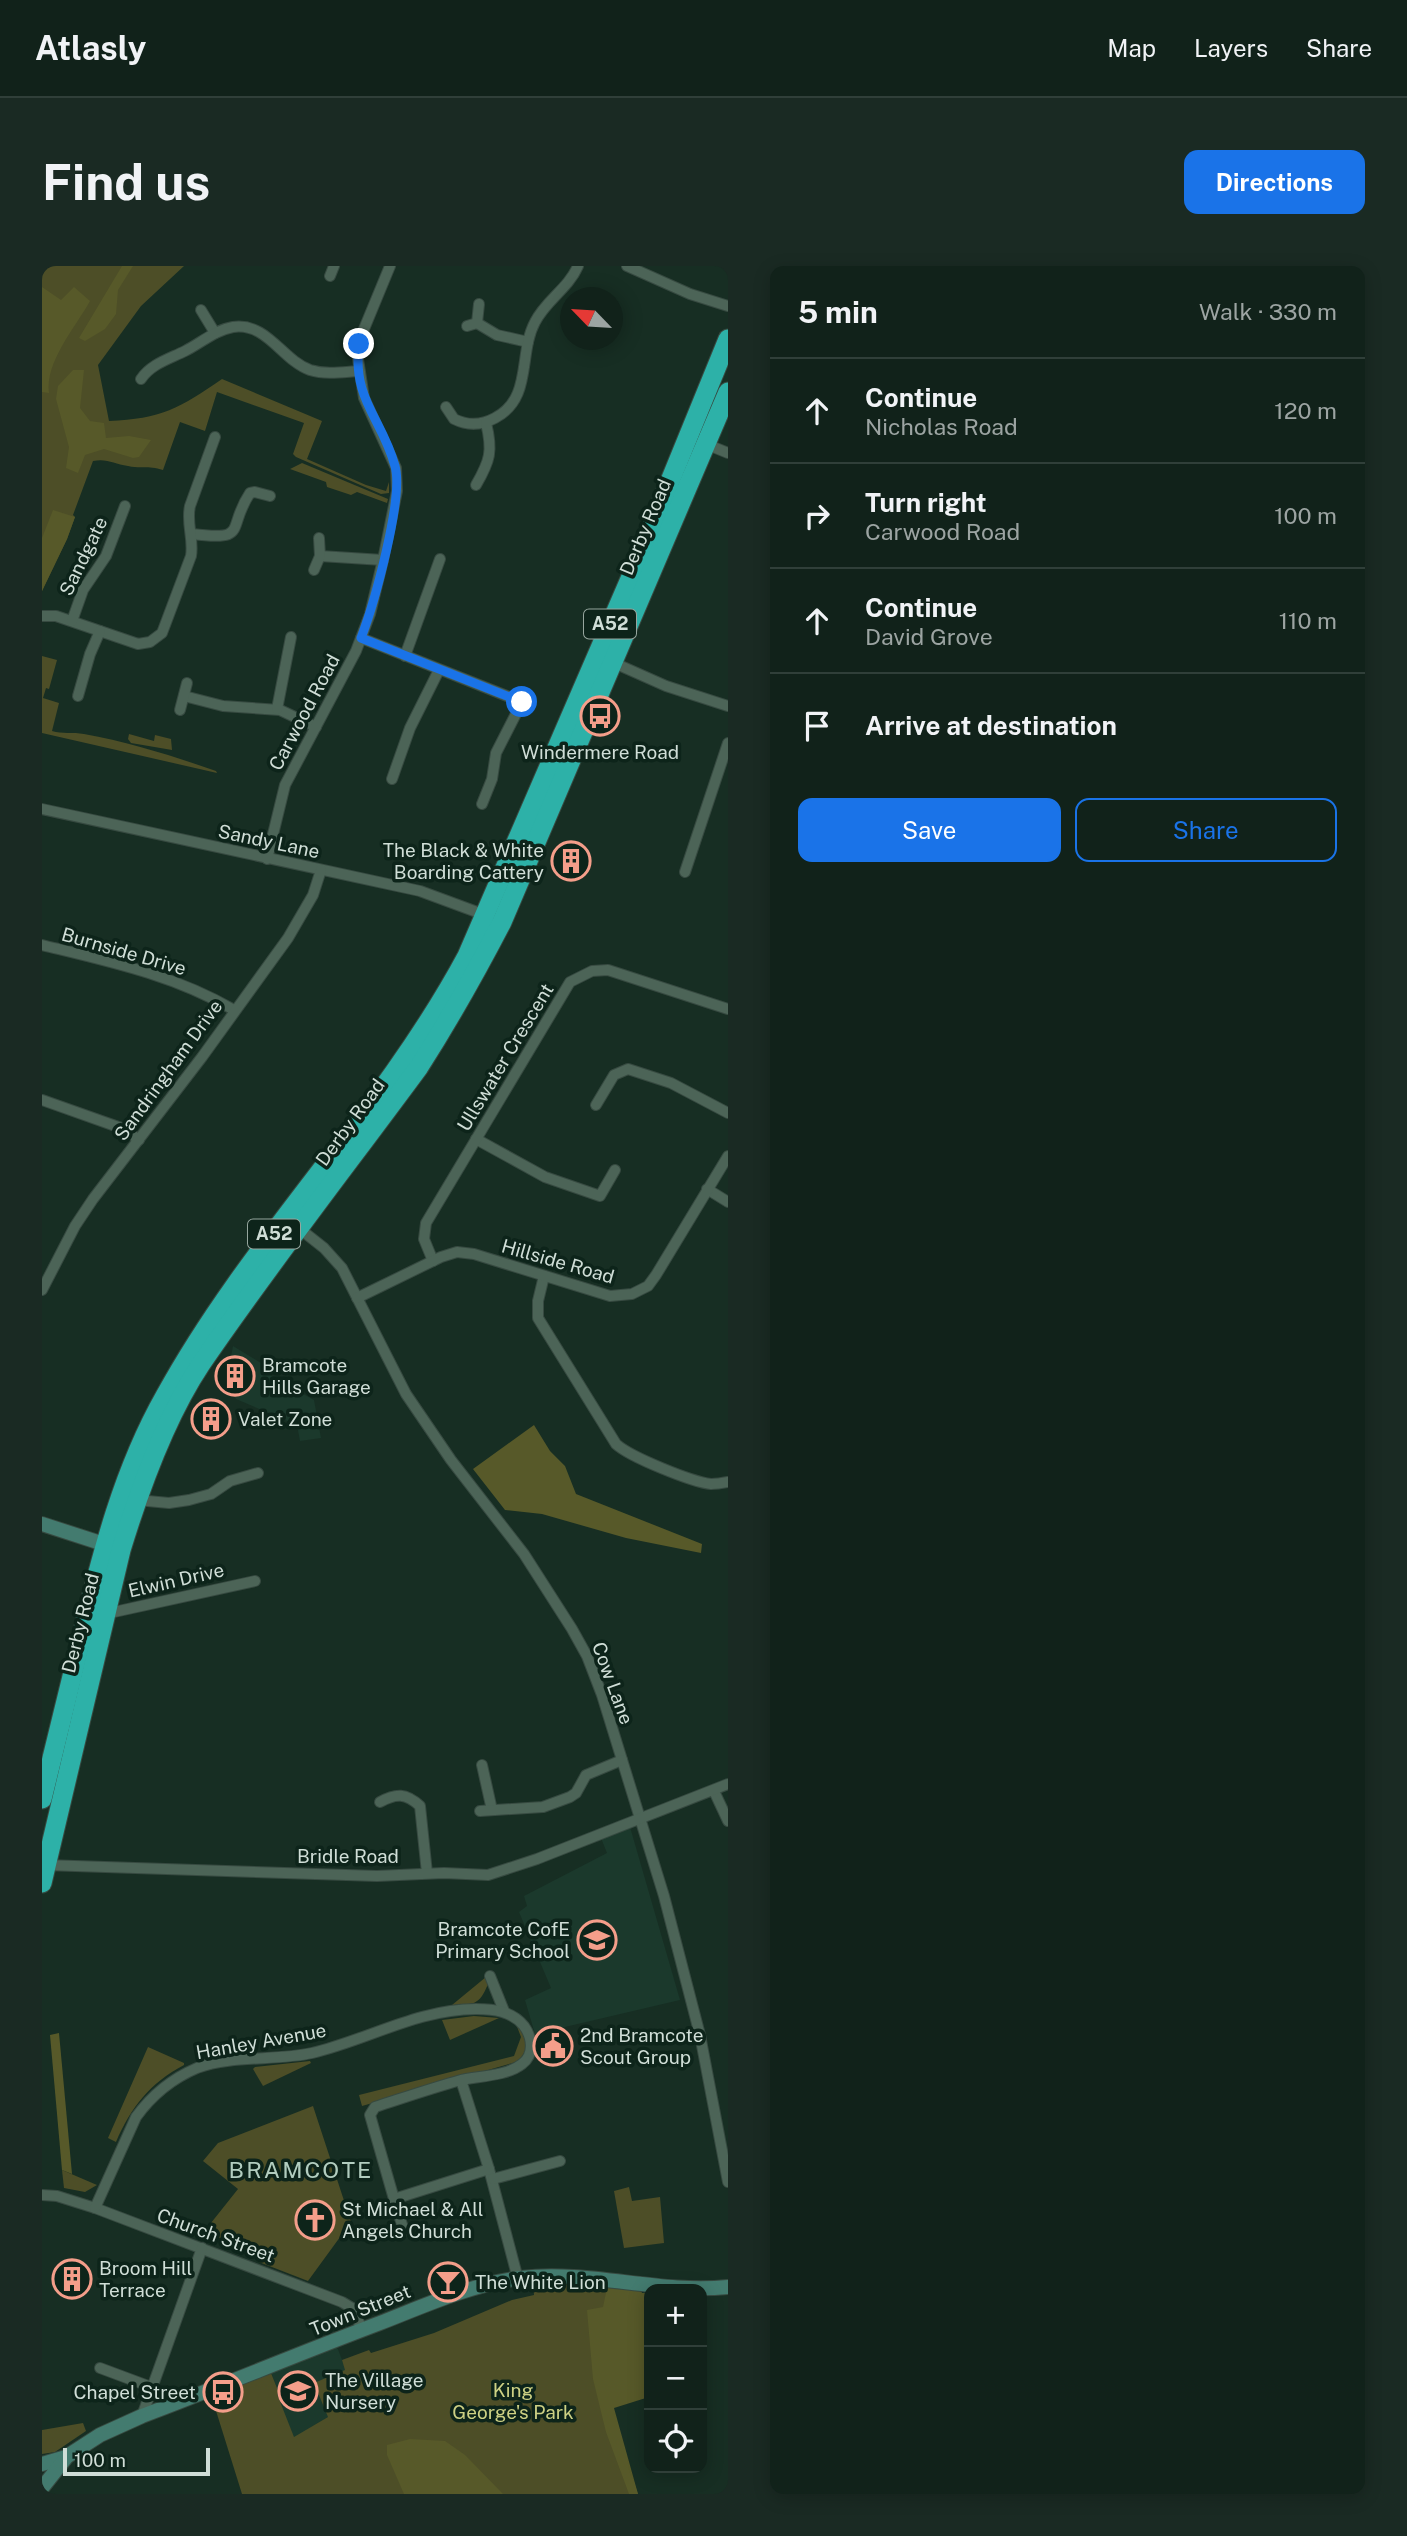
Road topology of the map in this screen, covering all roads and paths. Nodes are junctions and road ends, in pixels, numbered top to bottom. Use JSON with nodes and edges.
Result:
{"nodes":[{"id":1,"x":390,"y":266,"type":"edge"},
{"id":2,"x":578,"y":266,"type":"edge"},
{"id":3,"x":627,"y":266,"type":"edge"},
{"id":4,"x":479,"y":304,"type":"dead end"},
{"id":5,"x":728,"y":306,"type":"edge"},
{"id":6,"x":201,"y":310,"type":"dead end"},
{"id":7,"x":215,"y":333,"type":"junction"},
{"id":8,"x":728,"y":339,"type":"edge"},
{"id":9,"x":528,"y":342,"type":"junction"},
{"id":10,"x":143,"y":370,"type":"dead end"},
{"id":11,"x":358,"y":371,"type":"junction"},
{"id":12,"x":728,"y":391,"type":"edge"},
{"id":13,"x":446,"y":407,"type":"dead end"},
{"id":14,"x":454,"y":419,"type":"junction"},
{"id":15,"x":486,"y":423,"type":"junction"},
{"id":16,"x":447,"y":430,"type":"dead end"},
{"id":17,"x":215,"y":438,"type":"dead end"},
{"id":18,"x":706,"y":444,"type":"junction"},
{"id":19,"x":728,"y":453,"type":"edge"},
{"id":20,"x":471,"y":467,"type":"dead end"},
{"id":21,"x":483,"y":474,"type":"junction"},
{"id":22,"x":476,"y":485,"type":"dead end"},
{"id":23,"x":270,"y":496,"type":"dead end"},
{"id":24,"x":125,"y":506,"type":"dead end"},
{"id":25,"x":192,"y":534,"type":"junction"},
{"id":26,"x":319,"y":538,"type":"dead end"},
{"id":27,"x":320,"y":556,"type":"junction"},
{"id":28,"x":440,"y":559,"type":"dead end"},
{"id":29,"x":383,"y":560,"type":"junction"},
{"id":30,"x":314,"y":570,"type":"dead end"},
{"id":31,"x":42,"y":615,"type":"edge"},
{"id":32,"x":72,"y":621,"type":"junction"},
{"id":33,"x":100,"y":631,"type":"junction"},
{"id":34,"x":291,"y":637,"type":"dead end"},
{"id":35,"x":361,"y":638,"type":"junction"},
{"id":36,"x":405,"y":656,"type":"junction"},
{"id":37,"x":612,"y":662,"type":"junction"},
{"id":38,"x":439,"y":670,"type":"junction"},
{"id":39,"x":187,"y":683,"type":"dead end"},
{"id":40,"x":78,"y":696,"type":"dead end"},
{"id":41,"x":184,"y":696,"type":"junction"},
{"id":42,"x":728,"y":706,"type":"edge"},
{"id":43,"x":276,"y":709,"type":"junction"},
{"id":44,"x":180,"y":710,"type":"dead end"},
{"id":45,"x":316,"y":727,"type":"junction"},
{"id":46,"x":728,"y":743,"type":"edge"},
{"id":47,"x":392,"y":779,"type":"dead end"},
{"id":48,"x":473,"y":787,"type":"dead end"},
{"id":49,"x":486,"y":792,"type":"junction"},
{"id":50,"x":482,"y":804,"type":"dead end"},
{"id":51,"x":42,"y":809,"type":"edge"},
{"id":52,"x":267,"y":859,"type":"junction"},
{"id":53,"x":321,"y":870,"type":"junction"},
{"id":54,"x":685,"y":872,"type":"dead end"},
{"id":55,"x":485,"y":915,"type":"junction"},
{"id":56,"x":42,"y":945,"type":"edge"},
{"id":57,"x":728,"y":1009,"type":"edge"},
{"id":58,"x":234,"y":1010,"type":"junction"},
{"id":59,"x":42,"y":1100,"type":"edge"},
{"id":60,"x":596,"y":1105,"type":"dead end"},
{"id":61,"x":728,"y":1113,"type":"edge"},
{"id":62,"x":476,"y":1139,"type":"junction"},
{"id":63,"x":139,"y":1140,"type":"junction"},
{"id":64,"x":728,"y":1156,"type":"edge"},
{"id":65,"x":615,"y":1170,"type":"dead end"},
{"id":66,"x":707,"y":1189,"type":"junction"},
{"id":67,"x":728,"y":1202,"type":"edge"},
{"id":68,"x":300,"y":1229,"type":"junction"},
{"id":69,"x":433,"y":1261,"type":"junction"},
{"id":70,"x":47,"y":1268,"type":"edge"},
{"id":71,"x":544,"y":1276,"type":"junction"},
{"id":72,"x":42,"y":1290,"type":"edge"},
{"id":73,"x":357,"y":1298,"type":"junction"},
{"id":74,"x":258,"y":1473,"type":"dead end"},
{"id":75,"x":728,"y":1482,"type":"edge"},
{"id":76,"x":137,"y":1500,"type":"junction"},
{"id":77,"x":42,"y":1524,"type":"edge"},
{"id":78,"x":112,"y":1547,"type":"junction"},
{"id":79,"x":255,"y":1581,"type":"dead end"},
{"id":80,"x":105,"y":1614,"type":"junction"},
{"id":81,"x":622,"y":1760,"type":"junction"},
{"id":82,"x":481,"y":1764,"type":"dead end"},
{"id":83,"x":728,"y":1784,"type":"edge"},
{"id":84,"x":714,"y":1791,"type":"junction"},
{"id":85,"x":42,"y":1800,"type":"edge"},
{"id":86,"x":380,"y":1802,"type":"dead end"},
{"id":87,"x":492,"y":1810,"type":"junction"},
{"id":88,"x":480,"y":1811,"type":"dead end"},
{"id":89,"x":640,"y":1817,"type":"junction"},
{"id":90,"x":728,"y":1821,"type":"edge"},
{"id":91,"x":427,"y":1873,"type":"junction"},
{"id":92,"x":44,"y":1874,"type":"edge"},
{"id":93,"x":490,"y":1976,"type":"dead end"},
{"id":94,"x":504,"y":2011,"type":"junction"},
{"id":95,"x":461,"y":2080,"type":"junction"},
{"id":96,"x":560,"y":2161,"type":"dead end"},
{"id":97,"x":491,"y":2174,"type":"junction"},
{"id":98,"x":728,"y":2182,"type":"edge"},
{"id":99,"x":42,"y":2194,"type":"edge"},
{"id":100,"x":394,"y":2199,"type":"junction"},
{"id":101,"x":95,"y":2208,"type":"junction"},
{"id":102,"x":404,"y":2231,"type":"dead end"},
{"id":103,"x":202,"y":2248,"type":"junction"},
{"id":104,"x":519,"y":2279,"type":"junction"},
{"id":105,"x":728,"y":2287,"type":"edge"},
{"id":106,"x":362,"y":2329,"type":"junction"},
{"id":107,"x":100,"y":2368,"type":"dead end"},
{"id":108,"x":151,"y":2387,"type":"junction"},
{"id":109,"x":142,"y":2416,"type":"junction"},
{"id":110,"x":66,"y":2457,"type":"junction"},
{"id":111,"x":42,"y":2464,"type":"edge"},
{"id":112,"x":42,"y":2488,"type":"edge"}],
"edges":[{"from":1,"to":11,"type":"street"},
{"from":2,"to":9,"type":"street"},
{"from":3,"to":5,"type":"street"},
{"from":4,"to":9,"type":"street"},
{"from":6,"to":7,"type":"street"},
{"from":7,"to":10,"type":"street"},
{"from":7,"to":11,"type":"street"},
{"from":8,"to":55,"type":"highway","name":"Derby Road","number":"A52"},
{"from":9,"to":15,"type":"street"},
{"from":11,"to":29,"type":"street","name":"Carwood Road"},
{"from":12,"to":18,"type":"highway","name":"Derby Road","number":"A52"},
{"from":13,"to":14,"type":"street"},
{"from":14,"to":15,"type":"street"},
{"from":14,"to":16,"type":"street"},
{"from":15,"to":21,"type":"street"},
{"from":17,"to":25,"type":"street"},
{"from":18,"to":19,"type":"street"},
{"from":18,"to":37,"type":"highway","name":"Derby Road","number":"A52"},
{"from":20,"to":21,"type":"street"},
{"from":21,"to":22,"type":"street"},
{"from":23,"to":25,"type":"street"},
{"from":24,"to":32,"type":"street","name":"Sandgate"},
{"from":25,"to":33,"type":"street"},
{"from":26,"to":27,"type":"street"},
{"from":27,"to":29,"type":"street"},
{"from":27,"to":30,"type":"street"},
{"from":28,"to":36,"type":"street"},
{"from":29,"to":35,"type":"street","name":"Carwood Road"},
{"from":31,"to":32,"type":"street"},
{"from":32,"to":33,"type":"street"},
{"from":33,"to":40,"type":"street"},
{"from":34,"to":43,"type":"street"},
{"from":35,"to":36,"type":"street"},
{"from":35,"to":45,"type":"street","name":"Carwood Road"},
{"from":36,"to":38,"type":"street"},
{"from":37,"to":42,"type":"street"},
{"from":37,"to":68,"type":"highway","name":"Derby Road","number":"A52"},
{"from":38,"to":47,"type":"street"},
{"from":38,"to":49,"type":"street"},
{"from":39,"to":41,"type":"street"},
{"from":41,"to":43,"type":"street"},
{"from":41,"to":44,"type":"street"},
{"from":43,"to":45,"type":"street"},
{"from":45,"to":52,"type":"street","name":"Carwood Road"},
{"from":46,"to":54,"type":"street"},
{"from":48,"to":49,"type":"street"},
{"from":49,"to":50,"type":"street"},
{"from":51,"to":52,"type":"street","name":"Sandy Lane"},
{"from":52,"to":53,"type":"street","name":"Sandy Lane"},
{"from":53,"to":55,"type":"street","name":"Sandy Lane"},
{"from":53,"to":58,"type":"street","name":"Sandringham Drive"},
{"from":55,"to":78,"type":"highway","name":"Derby Road","number":"A52"},
{"from":56,"to":58,"type":"street","name":"Burnside Drive"},
{"from":57,"to":62,"type":"street","name":"Ullswater Crescent"},
{"from":58,"to":63,"type":"street","name":"Sandringham Drive"},
{"from":59,"to":63,"type":"street"},
{"from":60,"to":61,"type":"street"},
{"from":62,"to":65,"type":"street"},
{"from":62,"to":69,"type":"street","name":"Ullswater Crescent"},
{"from":63,"to":70,"type":"street","name":"Sandringham Drive"},
{"from":64,"to":66,"type":"street","name":"Hillside Road"},
{"from":66,"to":67,"type":"street"},
{"from":66,"to":71,"type":"street","name":"Hillside Road"},
{"from":68,"to":73,"type":"street","name":"Cow Lane"},
{"from":68,"to":76,"type":"highway","name":"Derby Road","number":"A52"},
{"from":69,"to":71,"type":"street","name":"Hillside Road"},
{"from":69,"to":73,"type":"street","name":"Hillside Road"},
{"from":70,"to":72,"type":"street","name":"Sandringham Drive"},
{"from":71,"to":75,"type":"street"},
{"from":73,"to":81,"type":"street","name":"Cow Lane"},
{"from":74,"to":76,"type":"street"},
{"from":76,"to":78,"type":"highway","name":"Derby Road","number":"A52"},
{"from":77,"to":78,"type":"street"},
{"from":78,"to":80,"type":"highway","name":"Derby Road","number":"A52"},
{"from":78,"to":85,"type":"highway","name":"Derby Road","number":"A52"},
{"from":79,"to":80,"type":"street","name":"Elwin Drive"},
{"from":80,"to":92,"type":"highway","name":"Derby Road","number":"A52"},
{"from":81,"to":87,"type":"street"},
{"from":81,"to":89,"type":"street","name":"Cow Lane"},
{"from":82,"to":87,"type":"street"},
{"from":83,"to":84,"type":"street","name":"Bridle Road"},
{"from":84,"to":89,"type":"street","name":"Bridle Road"},
{"from":84,"to":90,"type":"street"},
{"from":86,"to":91,"type":"street"},
{"from":87,"to":88,"type":"street"},
{"from":89,"to":91,"type":"street","name":"Bridle Road"},
{"from":89,"to":98,"type":"street","name":"Cow Lane"},
{"from":91,"to":92,"type":"street","name":"Bridle Road"},
{"from":93,"to":94,"type":"street"},
{"from":94,"to":95,"type":"street"},
{"from":94,"to":101,"type":"street","name":"Hanley Avenue"},
{"from":95,"to":97,"type":"street"},
{"from":95,"to":100,"type":"street"},
{"from":96,"to":97,"type":"street"},
{"from":97,"to":100,"type":"street"},
{"from":97,"to":104,"type":"street"},
{"from":99,"to":101,"type":"street","name":"Church Street"},
{"from":100,"to":102,"type":"street"},
{"from":101,"to":103,"type":"street","name":"Church Street"},
{"from":103,"to":106,"type":"street","name":"Church Street"},
{"from":103,"to":108,"type":"street"},
{"from":104,"to":105,"type":"street","name":"Town Street"},
{"from":104,"to":106,"type":"street","name":"Town Street"},
{"from":106,"to":109,"type":"street","name":"Town Street"},
{"from":107,"to":108,"type":"street"},
{"from":108,"to":109,"type":"street"},
{"from":109,"to":110,"type":"street","name":"Town Street"},
{"from":110,"to":111,"type":"street","name":"Town Street"},
{"from":110,"to":112,"type":"street","name":"Town Street"}]}
